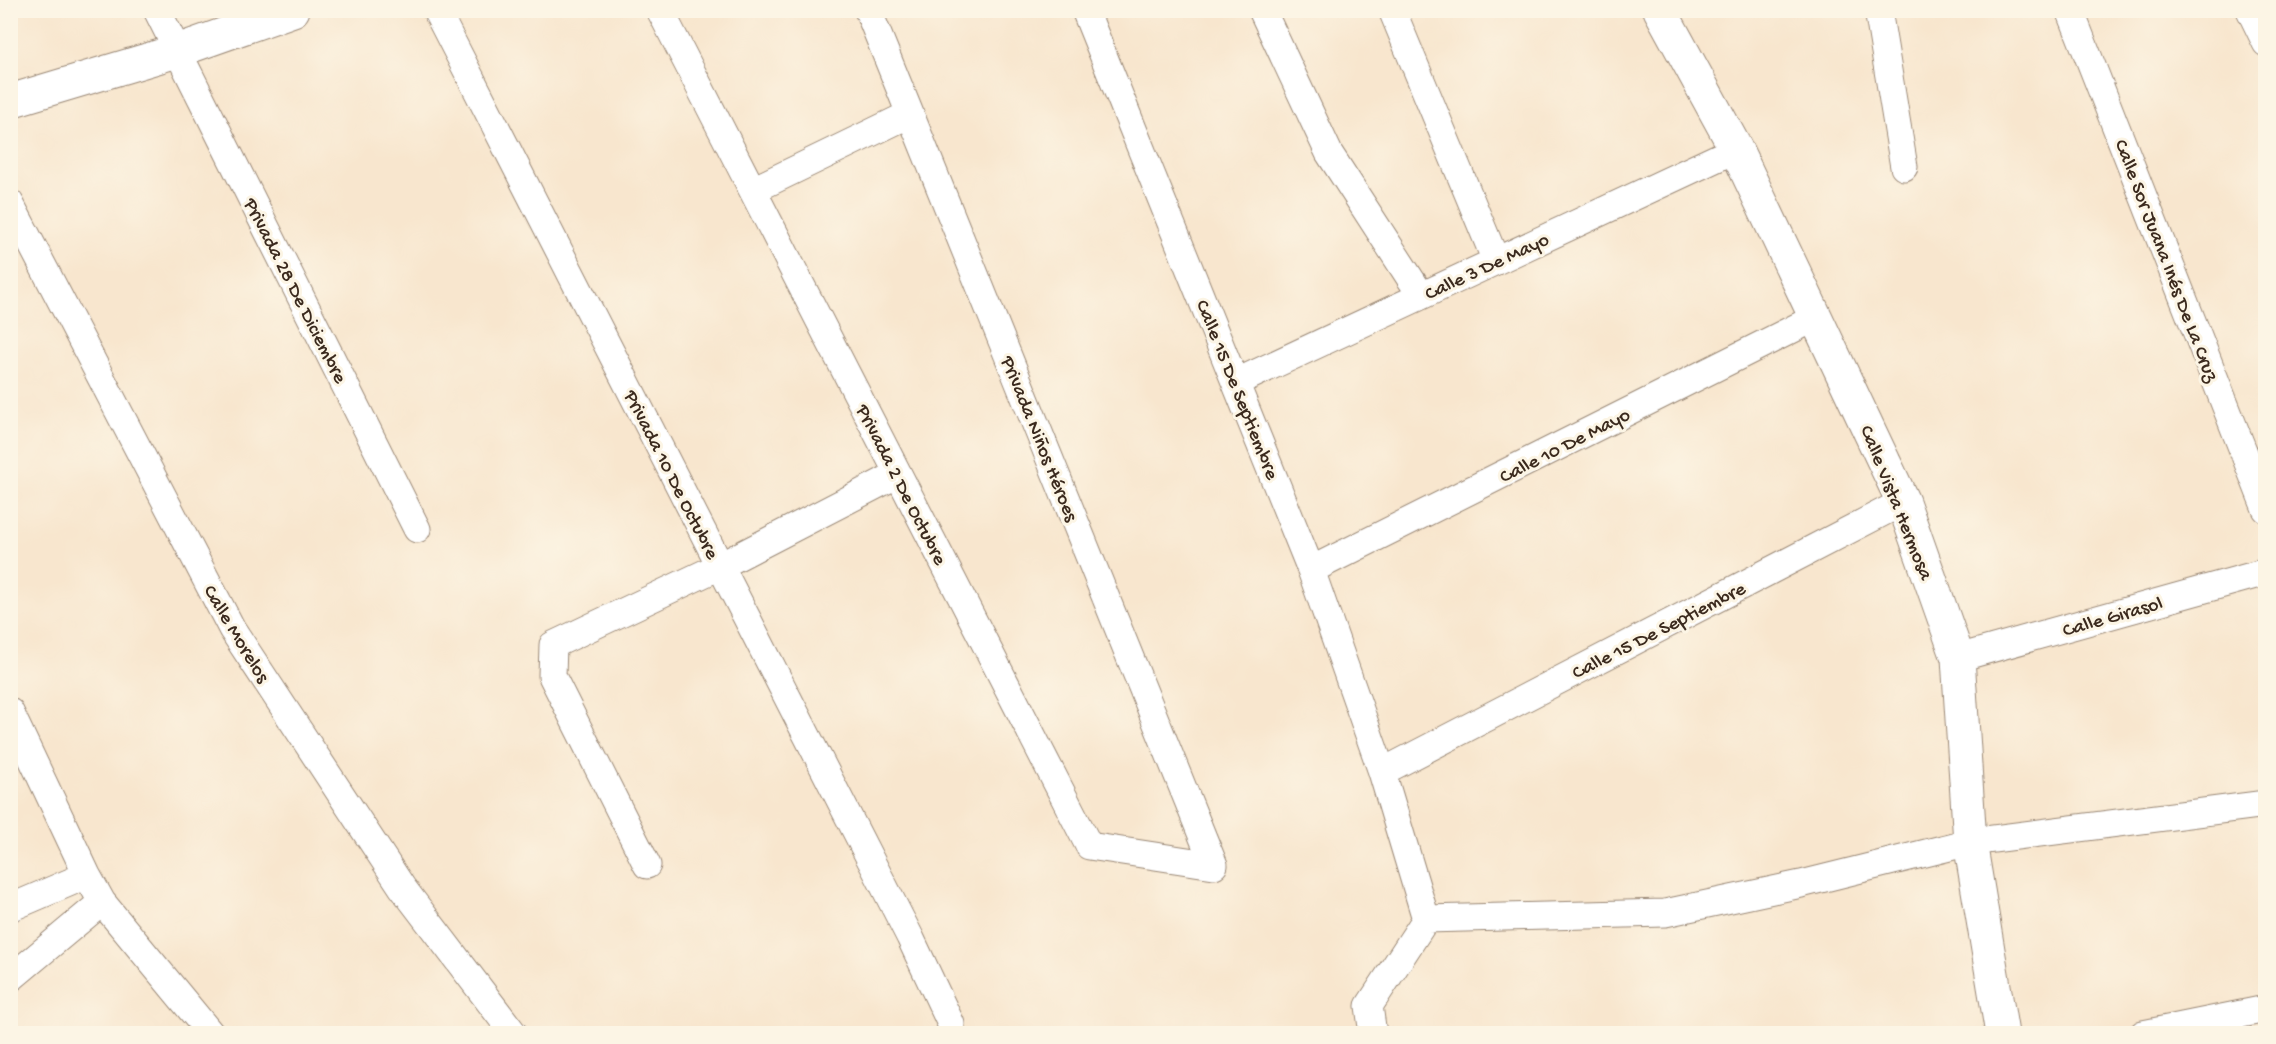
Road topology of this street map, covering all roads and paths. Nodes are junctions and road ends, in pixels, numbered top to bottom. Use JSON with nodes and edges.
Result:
{"nodes":[{"id":1,"x":157,"y":10,"type":"edge"},
{"id":2,"x":293,"y":10,"type":"edge"},
{"id":3,"x":436,"y":10,"type":"edge"},
{"id":4,"x":660,"y":10,"type":"edge"},
{"id":5,"x":868,"y":10,"type":"edge"},
{"id":6,"x":1085,"y":10,"type":"edge"},
{"id":7,"x":1262,"y":10,"type":"edge"},
{"id":8,"x":1392,"y":10,"type":"edge"},
{"id":9,"x":1660,"y":10,"type":"edge"},
{"id":10,"x":1878,"y":10,"type":"edge"},
{"id":11,"x":2070,"y":10,"type":"edge"},
{"id":12,"x":2250,"y":10,"type":"edge"},
{"id":13,"x":2265,"y":43,"type":"edge"},
{"id":14,"x":177,"y":51,"type":"junction"},
{"id":15,"x":10,"y":101,"type":"edge"},
{"id":16,"x":910,"y":114,"type":"junction"},
{"id":17,"x":1736,"y":149,"type":"junction"},
{"id":18,"x":1904,"y":167,"type":"dead end"},
{"id":19,"x":753,"y":190,"type":"junction"},
{"id":20,"x":10,"y":203,"type":"edge"},
{"id":21,"x":1496,"y":261,"type":"junction"},
{"id":22,"x":1421,"y":296,"type":"junction"},
{"id":23,"x":1817,"y":317,"type":"junction"},
{"id":24,"x":1237,"y":382,"type":"junction"},
{"id":25,"x":898,"y":474,"type":"junction"},
{"id":26,"x":1903,"y":502,"type":"junction"},
{"id":27,"x":2265,"y":509,"type":"edge"},
{"id":28,"x":417,"y":529,"type":"dead end"},
{"id":29,"x":720,"y":566,"type":"junction"},
{"id":30,"x":1311,"y":570,"type":"junction"},
{"id":31,"x":2265,"y":572,"type":"edge"},
{"id":32,"x":1958,"y":658,"type":"junction"},
{"id":33,"x":10,"y":712,"type":"edge"},
{"id":34,"x":1382,"y":772,"type":"junction"},
{"id":35,"x":2265,"y":804,"type":"edge"},
{"id":36,"x":1970,"y":842,"type":"junction"},
{"id":37,"x":647,"y":865,"type":"dead end"},
{"id":38,"x":1214,"y":865,"type":"joint"},
{"id":39,"x":87,"y":875,"type":"junction"},
{"id":40,"x":102,"y":902,"type":"junction"},
{"id":41,"x":10,"y":908,"type":"edge"},
{"id":42,"x":1426,"y":919,"type":"junction"},
{"id":43,"x":10,"y":979,"type":"edge"},
{"id":44,"x":2265,"y":1010,"type":"edge"},
{"id":45,"x":211,"y":1034,"type":"edge"},
{"id":46,"x":514,"y":1034,"type":"edge"},
{"id":47,"x":951,"y":1034,"type":"edge"},
{"id":48,"x":1373,"y":1034,"type":"edge"},
{"id":49,"x":2002,"y":1034,"type":"edge"},
{"id":50,"x":2144,"y":1034,"type":"edge"}],
"edges":[{"from":1,"to":14,"type":"street","name":"Privada 28 De Diciembre"},
{"from":2,"to":14,"type":"street"},
{"from":3,"to":29,"type":"street","name":"Privada 10 De Octubre"},
{"from":4,"to":19,"type":"street","name":"Privada 2 De Octubre"},
{"from":5,"to":16,"type":"street","name":"Privada Niños Héroes"},
{"from":6,"to":24,"type":"street","name":"Calle 15 De Septiembre"},
{"from":7,"to":22,"type":"street"},
{"from":8,"to":21,"type":"street"},
{"from":9,"to":17,"type":"street","name":"Calle Vista Hermosa"},
{"from":10,"to":18,"type":"street"},
{"from":11,"to":27,"type":"street","name":"Calle Sor Juana Inés De La Cruz"},
{"from":12,"to":13,"type":"street"},
{"from":14,"to":15,"type":"street"},
{"from":14,"to":28,"type":"street","name":"Privada 28 De Diciembre"},
{"from":16,"to":19,"type":"street"},
{"from":16,"to":38,"type":"street","name":"Privada Niños Héroes"},
{"from":17,"to":21,"type":"street","name":"Calle 3 De Mayo"},
{"from":17,"to":23,"type":"street","name":"Calle Vista Hermosa"},
{"from":19,"to":25,"type":"street","name":"Privada 2 De Octubre"},
{"from":20,"to":46,"type":"street","name":"Calle Morelos"},
{"from":21,"to":22,"type":"street","name":"Calle 3 De Mayo"},
{"from":22,"to":24,"type":"street","name":"Calle 3 De Mayo"},
{"from":23,"to":26,"type":"street","name":"Calle Vista Hermosa"},
{"from":23,"to":30,"type":"street","name":"Calle 10 De Mayo"},
{"from":24,"to":30,"type":"street","name":"Calle 15 De Septiembre"},
{"from":25,"to":29,"type":"street"},
{"from":25,"to":38,"type":"street","name":"Privada 2 De Octubre"},
{"from":26,"to":32,"type":"street","name":"Calle Vista Hermosa"},
{"from":26,"to":34,"type":"street","name":"Calle 15 De Septiembre"},
{"from":29,"to":37,"type":"street"},
{"from":29,"to":47,"type":"street","name":"Privada 10 De Octubre"},
{"from":30,"to":34,"type":"street","name":"Calle 15 De Septiembre"},
{"from":31,"to":32,"type":"street","name":"Calle Girasol"},
{"from":32,"to":36,"type":"street","name":"Calle Vista Hermosa"},
{"from":33,"to":39,"type":"street"},
{"from":34,"to":42,"type":"street","name":"Calle 15 De Septiembre"},
{"from":35,"to":36,"type":"street"},
{"from":36,"to":42,"type":"street"},
{"from":36,"to":49,"type":"street","name":"Calle Vista Hermosa"},
{"from":39,"to":40,"type":"street"},
{"from":39,"to":41,"type":"street"},
{"from":40,"to":43,"type":"street"},
{"from":40,"to":45,"type":"street"},
{"from":42,"to":48,"type":"street"},
{"from":44,"to":50,"type":"street"}]}
